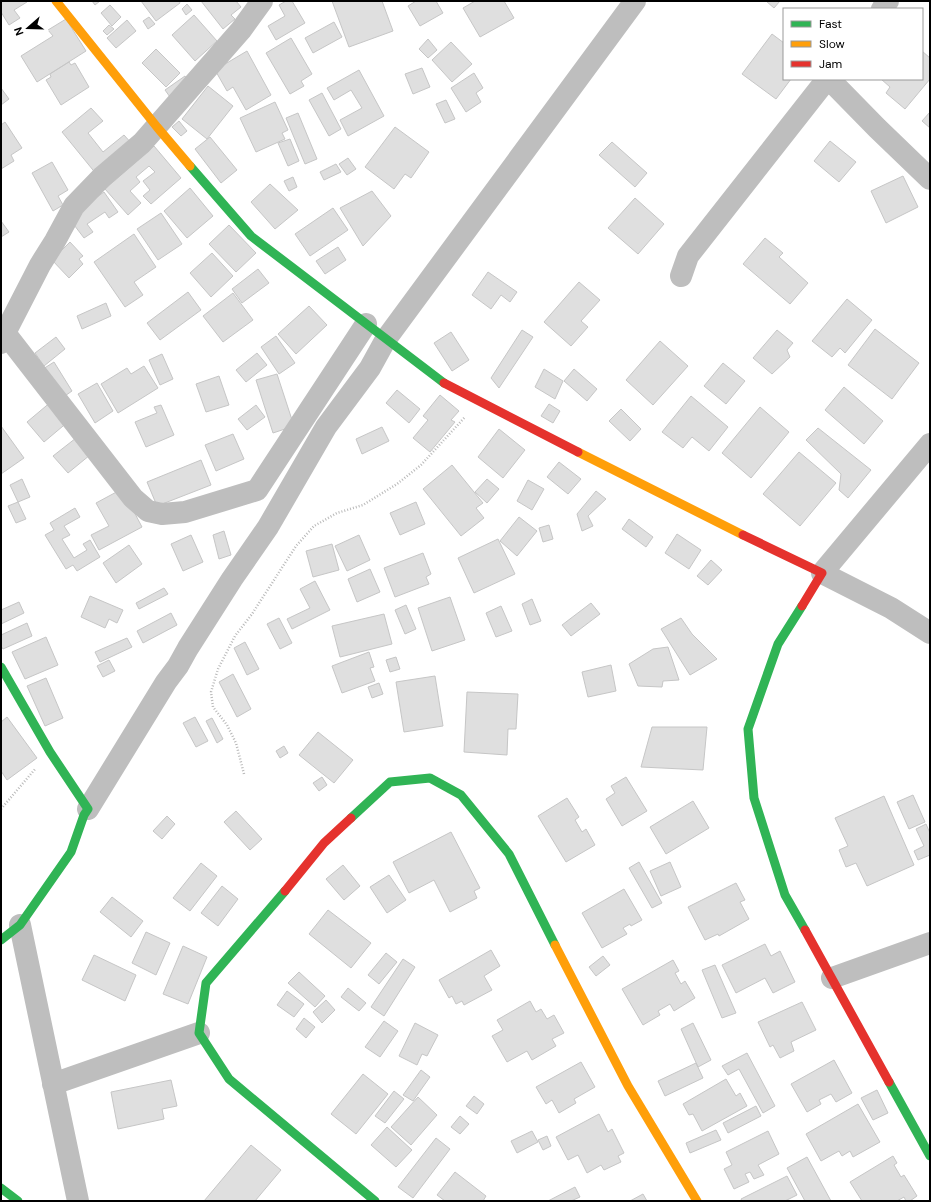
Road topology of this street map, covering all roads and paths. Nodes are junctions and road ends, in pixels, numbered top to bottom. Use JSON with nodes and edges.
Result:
{"nodes":[{"id":1,"x":56,"y":1,"type":"edge"},
{"id":2,"x":262,"y":1,"type":"edge"},
{"id":3,"x":636,"y":1,"type":"edge"},
{"id":4,"x":827,"y":80,"type":"edge"},
{"id":5,"x":829,"y":80,"type":"edge"},
{"id":6,"x":157,"y":127,"type":"junction"},
{"id":7,"x":930,"y":179,"type":"edge"},
{"id":8,"x":680,"y":276,"type":"dead end"},
{"id":9,"x":366,"y":324,"type":"junction"},
{"id":10,"x":3,"y":338,"type":"edge"},
{"id":11,"x":386,"y":340,"type":"junction"},
{"id":12,"x":479,"y":401,"type":"junction"},
{"id":13,"x":930,"y":444,"type":"edge"},
{"id":14,"x":822,"y":573,"type":"junction"},
{"id":15,"x":930,"y":633,"type":"edge"},
{"id":16,"x":1,"y":667,"type":"edge"},
{"id":17,"x":50,"y":752,"type":"junction"},
{"id":18,"x":244,"y":774,"type":"dead end"},
{"id":19,"x":1,"y":809,"type":"edge"},
{"id":20,"x":88,"y":809,"type":"junction"},
{"id":21,"x":20,"y":925,"type":"junction"},
{"id":22,"x":1,"y":940,"type":"edge"},
{"id":23,"x":930,"y":943,"type":"edge"},
{"id":24,"x":832,"y":978,"type":"junction"},
{"id":25,"x":199,"y":1033,"type":"junction"},
{"id":26,"x":53,"y":1084,"type":"junction"},
{"id":27,"x":930,"y":1156,"type":"edge"},
{"id":28,"x":1,"y":1188,"type":"edge"},
{"id":29,"x":18,"y":1201,"type":"edge"},
{"id":30,"x":78,"y":1201,"type":"edge"},
{"id":31,"x":374,"y":1201,"type":"edge"},
{"id":32,"x":697,"y":1201,"type":"edge"}],
"edges":[{"from":1,"to":6,"type":"street"},
{"from":2,"to":6,"type":"street"},
{"from":3,"to":11,"type":"street"},
{"from":4,"to":8,"type":"street"},
{"from":5,"to":7,"type":"street"},
{"from":6,"to":9,"type":"street"},
{"from":6,"to":10,"type":"street"},
{"from":9,"to":10,"type":"street"},
{"from":9,"to":11,"type":"street"},
{"from":11,"to":12,"type":"street"},
{"from":11,"to":20,"type":"street"},
{"from":12,"to":14,"type":"street"},
{"from":12,"to":18,"type":"path"},
{"from":13,"to":14,"type":"street"},
{"from":14,"to":15,"type":"street"},
{"from":14,"to":24,"type":"street"},
{"from":16,"to":17,"type":"street"},
{"from":17,"to":19,"type":"path"},
{"from":17,"to":20,"type":"street"},
{"from":20,"to":21,"type":"street"},
{"from":21,"to":22,"type":"street"},
{"from":21,"to":26,"type":"street"},
{"from":23,"to":24,"type":"street"},
{"from":24,"to":27,"type":"street"},
{"from":25,"to":26,"type":"street"},
{"from":25,"to":31,"type":"street"},
{"from":25,"to":32,"type":"street"},
{"from":26,"to":30,"type":"street"},
{"from":28,"to":29,"type":"street"}]}
